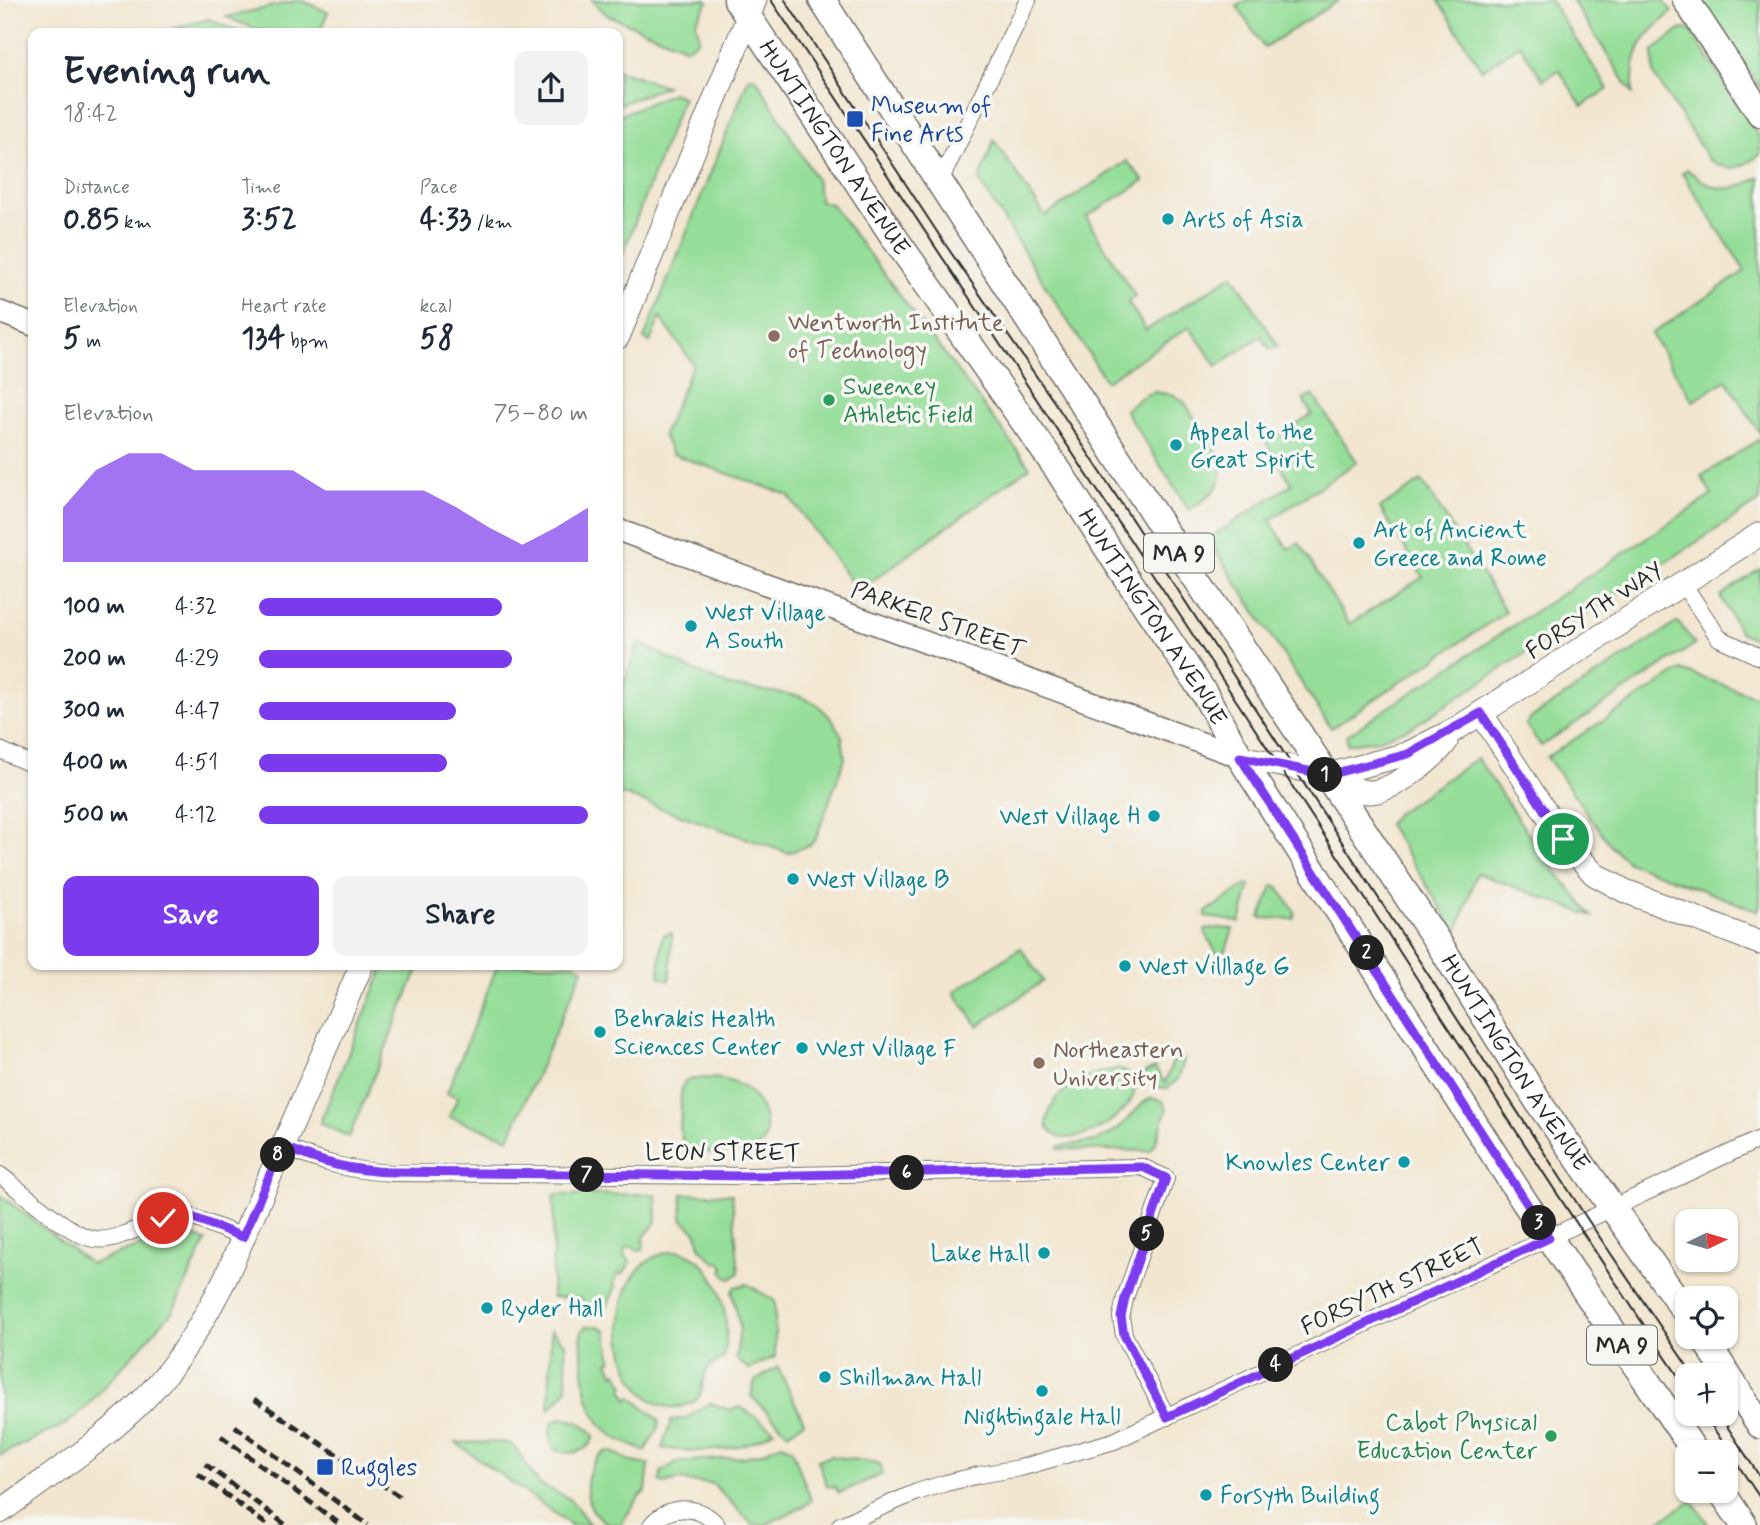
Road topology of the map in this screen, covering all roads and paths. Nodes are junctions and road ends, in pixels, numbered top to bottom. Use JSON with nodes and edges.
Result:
{"nodes":[{"id":1,"x":822,"y":0,"type":"edge"},
{"id":2,"x":1028,"y":0,"type":"edge"},
{"id":3,"x":1686,"y":0,"type":"edge"},
{"id":4,"x":747,"y":6,"type":"edge"},
{"id":5,"x":1760,"y":113,"type":"edge"},
{"id":6,"x":939,"y":183,"type":"junction"},
{"id":7,"x":0,"y":312,"type":"edge"},
{"id":8,"x":28,"y":322,"type":"edge"},
{"id":9,"x":623,"y":324,"type":"edge"},
{"id":10,"x":623,"y":532,"type":"edge"},
{"id":11,"x":1760,"y":534,"type":"edge"},
{"id":12,"x":1683,"y":584,"type":"junction"},
{"id":13,"x":1760,"y":657,"type":"edge"},
{"id":14,"x":1481,"y":713,"type":"junction"},
{"id":15,"x":0,"y":750,"type":"edge"},
{"id":16,"x":1240,"y":757,"type":"junction"},
{"id":17,"x":28,"y":763,"type":"edge"},
{"id":18,"x":1328,"y":775,"type":"junction"},
{"id":19,"x":1760,"y":943,"type":"edge"},
{"id":20,"x":359,"y":970,"type":"edge"},
{"id":21,"x":1760,"y":1139,"type":"edge"},
{"id":22,"x":282,"y":1146,"type":"junction"},
{"id":23,"x":0,"y":1175,"type":"edge"},
{"id":24,"x":1613,"y":1209,"type":"junction"},
{"id":25,"x":243,"y":1237,"type":"junction"},
{"id":26,"x":1549,"y":1238,"type":"junction"},
{"id":27,"x":1675,"y":1297,"type":"edge"},
{"id":28,"x":1711,"y":1349,"type":"edge"},
{"id":29,"x":1167,"y":1417,"type":"junction"},
{"id":30,"x":1760,"y":1425,"type":"edge"},
{"id":31,"x":1687,"y":1440,"type":"edge"},
{"id":32,"x":1729,"y":1503,"type":"edge"},
{"id":33,"x":0,"y":1512,"type":"edge"},
{"id":34,"x":651,"y":1525,"type":"edge"},
{"id":35,"x":717,"y":1525,"type":"edge"},
{"id":36,"x":840,"y":1525,"type":"edge"},
{"id":37,"x":1744,"y":1525,"type":"edge"}],
"edges":[{"from":1,"to":6,"type":"main road","name":"HUNTINGTON AVENUE","number":"MA 9"},
{"from":2,"to":6,"type":"street"},
{"from":3,"to":5,"type":"main road"},
{"from":4,"to":9,"type":"main road"},
{"from":4,"to":16,"type":"main road","name":"HUNTINGTON AVENUE","number":"MA 9"},
{"from":6,"to":18,"type":"main road","name":"HUNTINGTON AVENUE","number":"MA 9"},
{"from":7,"to":8,"type":"street"},
{"from":10,"to":16,"type":"street","name":"PARKER STREET"},
{"from":11,"to":12,"type":"main road","name":"FORSYTH WAY"},
{"from":12,"to":13,"type":"street"},
{"from":12,"to":14,"type":"main road","name":"FORSYTH WAY"},
{"from":14,"to":18,"type":"main road","name":"FORSYTH WAY"},
{"from":14,"to":19,"type":"main road"},
{"from":15,"to":17,"type":"street"},
{"from":16,"to":18,"type":"main road","name":"FORSYTH WAY"},
{"from":16,"to":26,"type":"main road","name":"HUNTINGTON AVENUE","number":"MA 9"},
{"from":18,"to":24,"type":"main road","name":"HUNTINGTON AVENUE","number":"MA 9"},
{"from":20,"to":22,"type":"main road"},
{"from":21,"to":24,"type":"street","name":"FORSYTH STREET"},
{"from":22,"to":25,"type":"main road"},
{"from":22,"to":29,"type":"street","name":"LEON STREET"},
{"from":23,"to":25,"type":"street"},
{"from":24,"to":26,"type":"street","name":"FORSYTH STREET"},
{"from":24,"to":27,"type":"main road","name":"HUNTINGTON AVENUE","number":"MA 9"},
{"from":25,"to":33,"type":"main road"},
{"from":26,"to":29,"type":"street","name":"FORSYTH STREET"},
{"from":26,"to":31,"type":"main road","name":"HUNTINGTON AVENUE","number":"MA 9"},
{"from":28,"to":30,"type":"main road"},
{"from":29,"to":36,"type":"street","name":"FORSYTH STREET"},
{"from":32,"to":37,"type":"main road"},
{"from":34,"to":35,"type":"street"}]}
